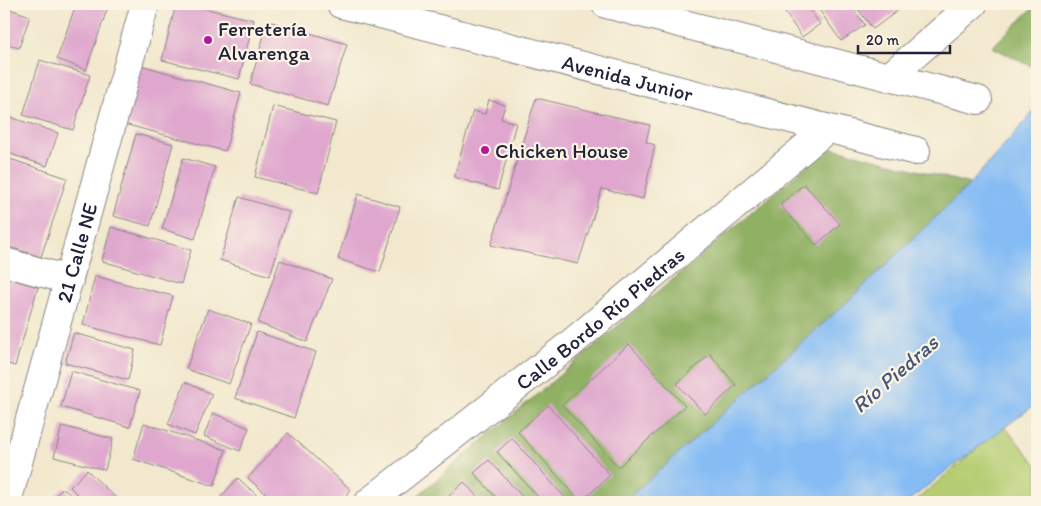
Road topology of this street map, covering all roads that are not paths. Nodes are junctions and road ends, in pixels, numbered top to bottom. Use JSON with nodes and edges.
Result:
{"nodes":[{"id":1,"x":145,"y":4,"type":"edge"},
{"id":2,"x":341,"y":4,"type":"edge"},
{"id":3,"x":606,"y":4,"type":"edge"},
{"id":4,"x":973,"y":4,"type":"edge"},
{"id":5,"x":889,"y":77,"type":"junction"},
{"id":6,"x":978,"y":100,"type":"dead end"},
{"id":7,"x":827,"y":128,"type":"junction"},
{"id":8,"x":916,"y":151,"type":"dead end"},
{"id":9,"x":4,"y":262,"type":"edge"},
{"id":10,"x":69,"y":280,"type":"junction"},
{"id":11,"x":10,"y":469,"type":"edge"},
{"id":12,"x":7,"y":502,"type":"edge"},
{"id":13,"x":369,"y":502,"type":"edge"}],
"edges":[{"from":1,"to":10,"type":"main road","name":"21 Calle NE"},
{"from":2,"to":7,"type":"main road","name":"Avenida Junior"},
{"from":3,"to":5,"type":"main road"},
{"from":4,"to":5,"type":"main road"},
{"from":5,"to":6,"type":"main road"},
{"from":7,"to":8,"type":"main road","name":"Avenida Junior"},
{"from":7,"to":13,"type":"main road","name":"Calle Bordo Río Piedras"},
{"from":9,"to":10,"type":"main road"},
{"from":10,"to":11,"type":"main road","name":"21 Calle NE"},
{"from":11,"to":12,"type":"main road","name":"21 Calle NE"}]}
